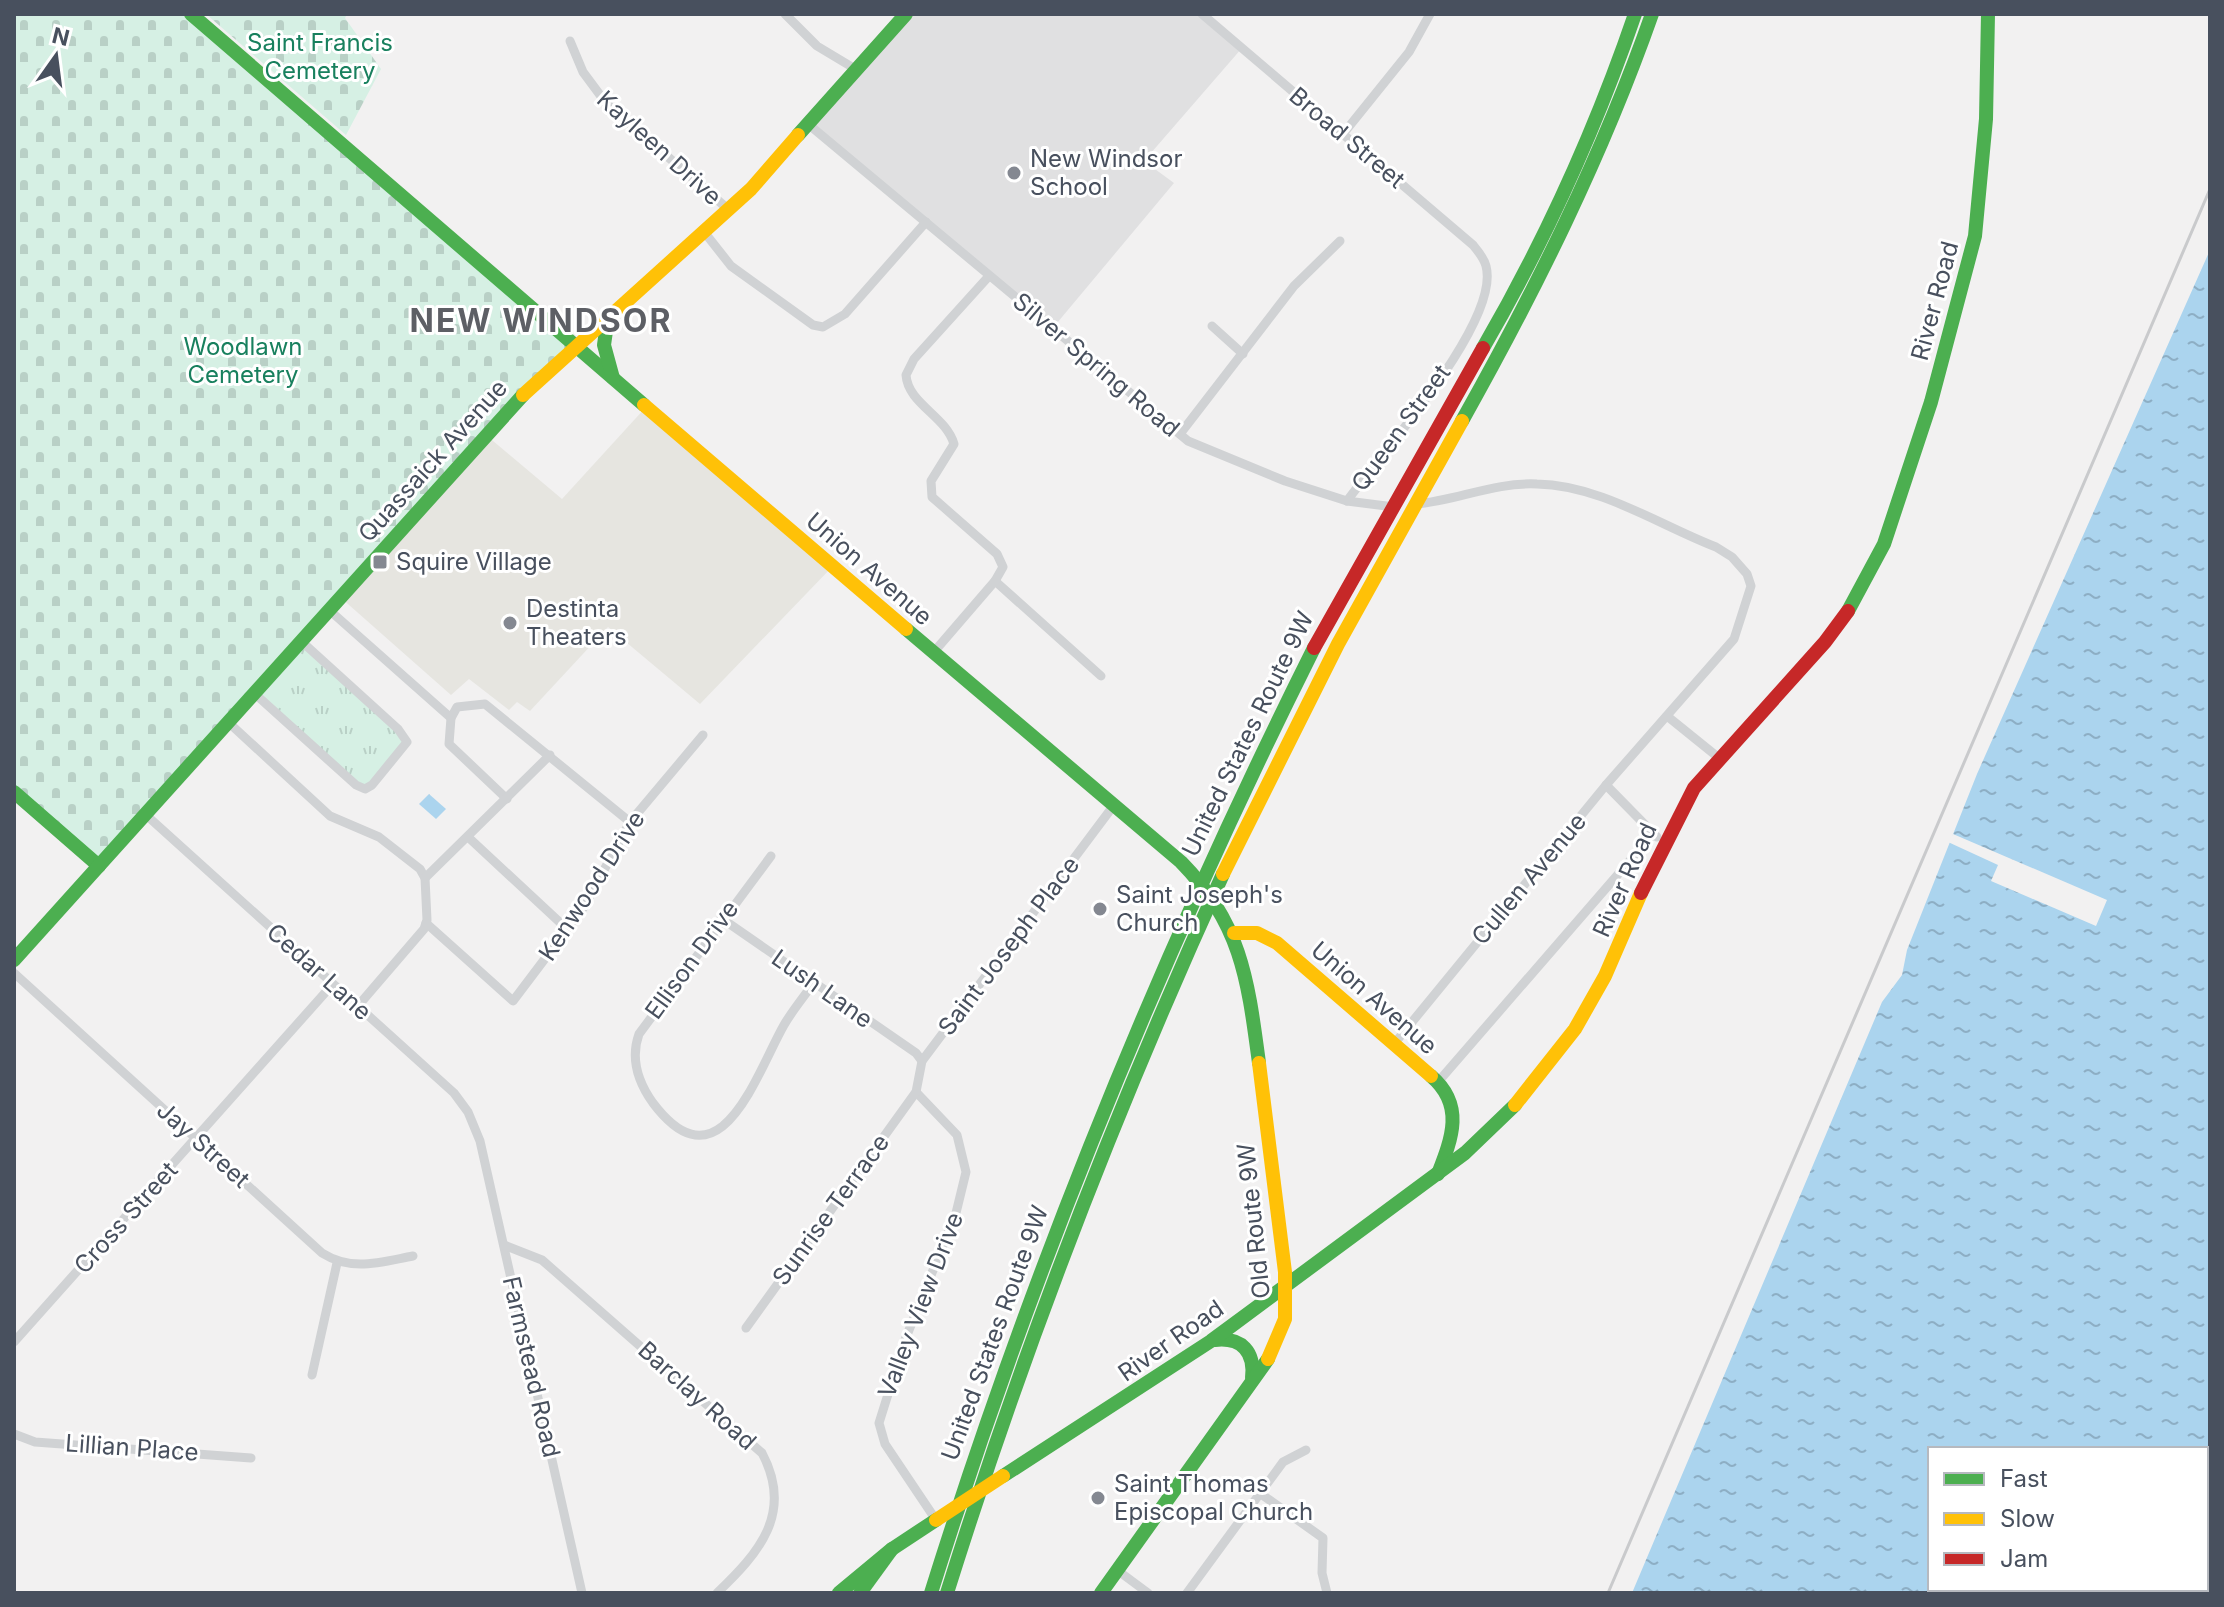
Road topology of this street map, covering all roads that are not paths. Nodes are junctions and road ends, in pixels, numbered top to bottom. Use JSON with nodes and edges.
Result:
{"nodes":[{"id":1,"x":191,"y":14,"type":"edge"},
{"id":2,"x":785,"y":14,"type":"edge"},
{"id":3,"x":906,"y":14,"type":"edge"},
{"id":4,"x":1202,"y":14,"type":"edge"},
{"id":5,"x":1430,"y":14,"type":"edge"},
{"id":6,"x":1635,"y":14,"type":"edge"},
{"id":7,"x":1652,"y":14,"type":"edge"},
{"id":8,"x":1988,"y":14,"type":"edge"},
{"id":9,"x":570,"y":41,"type":"dead end"},
{"id":10,"x":857,"y":70,"type":"junction"},
{"id":11,"x":808,"y":124,"type":"junction"},
{"id":12,"x":1343,"y":134,"type":"junction"},
{"id":13,"x":729,"y":210,"type":"junction"},
{"id":14,"x":926,"y":222,"type":"junction"},
{"id":15,"x":705,"y":233,"type":"junction"},
{"id":16,"x":1340,"y":241,"type":"dead end"},
{"id":17,"x":1486,"y":265,"type":"joint"},
{"id":18,"x":989,"y":276,"type":"junction"},
{"id":19,"x":608,"y":316,"type":"junction"},
{"id":20,"x":1212,"y":326,"type":"dead end"},
{"id":21,"x":574,"y":346,"type":"junction"},
{"id":22,"x":1243,"y":354,"type":"junction"},
{"id":23,"x":613,"y":379,"type":"junction"},
{"id":24,"x":1180,"y":434,"type":"junction"},
{"id":25,"x":1347,"y":501,"type":"junction"},
{"id":26,"x":1414,"y":504,"type":"junction"},
{"id":27,"x":1389,"y":508,"type":"junction"},
{"id":28,"x":995,"y":581,"type":"junction"},
{"id":29,"x":328,"y":609,"type":"junction"},
{"id":30,"x":300,"y":640,"type":"junction"},
{"id":31,"x":933,"y":653,"type":"junction"},
{"id":32,"x":1101,"y":676,"type":"dead end"},
{"id":33,"x":254,"y":693,"type":"junction"},
{"id":34,"x":1667,"y":716,"type":"junction"},
{"id":35,"x":451,"y":718,"type":"junction"},
{"id":36,"x":228,"y":722,"type":"junction"},
{"id":37,"x":703,"y":735,"type":"dead end"},
{"id":38,"x":550,"y":755,"type":"junction"},
{"id":39,"x":1719,"y":758,"type":"junction"},
{"id":40,"x":1606,"y":785,"type":"junction"},
{"id":41,"x":14,"y":792,"type":"edge"},
{"id":42,"x":507,"y":799,"type":"junction"},
{"id":43,"x":1114,"y":805,"type":"junction"},
{"id":44,"x":145,"y":814,"type":"junction"},
{"id":45,"x":630,"y":822,"type":"junction"},
{"id":46,"x":1653,"y":834,"type":"junction"},
{"id":47,"x":468,"y":837,"type":"junction"},
{"id":48,"x":1665,"y":845,"type":"junction"},
{"id":49,"x":771,"y":856,"type":"dead end"},
{"id":50,"x":99,"y":866,"type":"junction"},
{"id":51,"x":425,"y":878,"type":"junction"},
{"id":52,"x":1199,"y":881,"type":"junction"},
{"id":53,"x":1213,"y":898,"type":"junction"},
{"id":54,"x":721,"y":918,"type":"junction"},
{"id":55,"x":426,"y":923,"type":"junction"},
{"id":56,"x":567,"y":929,"type":"junction"},
{"id":57,"x":1234,"y":933,"type":"junction"},
{"id":58,"x":14,"y":960,"type":"edge"},
{"id":59,"x":14,"y":973,"type":"edge"},
{"id":60,"x":332,"y":985,"type":"junction"},
{"id":61,"x":812,"y":985,"type":"junction"},
{"id":62,"x":357,"y":1007,"type":"junction"},
{"id":63,"x":1394,"y":1044,"type":"junction"},
{"id":64,"x":922,"y":1061,"type":"junction"},
{"id":65,"x":1438,"y":1082,"type":"junction"},
{"id":66,"x":916,"y":1092,"type":"junction"},
{"id":67,"x":197,"y":1140,"type":"junction"},
{"id":68,"x":480,"y":1141,"type":"joint"},
{"id":69,"x":1438,"y":1174,"type":"junction"},
{"id":70,"x":504,"y":1245,"type":"junction"},
{"id":71,"x":1053,"y":1255,"type":"junction"},
{"id":72,"x":413,"y":1256,"type":"dead end"},
{"id":73,"x":337,"y":1263,"type":"junction"},
{"id":74,"x":1286,"y":1285,"type":"junction"},
{"id":75,"x":746,"y":1328,"type":"dead end"},
{"id":76,"x":1211,"y":1341,"type":"junction"},
{"id":77,"x":14,"y":1342,"type":"edge"},
{"id":78,"x":312,"y":1375,"type":"dead end"},
{"id":79,"x":1251,"y":1380,"type":"junction"},
{"id":80,"x":14,"y":1434,"type":"edge"},
{"id":81,"x":1306,"y":1450,"type":"dead end"},
{"id":82,"x":251,"y":1458,"type":"dead end"},
{"id":83,"x":1261,"y":1494,"type":"junction"},
{"id":84,"x":936,"y":1520,"type":"junction"},
{"id":85,"x":892,"y":1549,"type":"junction"},
{"id":86,"x":1117,"y":1570,"type":"junction"},
{"id":87,"x":582,"y":1593,"type":"edge"},
{"id":88,"x":717,"y":1593,"type":"edge"},
{"id":89,"x":839,"y":1593,"type":"edge"},
{"id":90,"x":860,"y":1593,"type":"edge"},
{"id":91,"x":931,"y":1593,"type":"edge"},
{"id":92,"x":947,"y":1593,"type":"edge"},
{"id":93,"x":1101,"y":1593,"type":"edge"},
{"id":94,"x":1148,"y":1593,"type":"edge"},
{"id":95,"x":1187,"y":1593,"type":"edge"},
{"id":96,"x":1327,"y":1593,"type":"edge"}],
"edges":[{"from":1,"to":21,"type":"main road","name":"Union Avenue"},
{"from":2,"to":10,"type":"street"},
{"from":3,"to":10,"type":"main road","name":"Quassaick Avenue"},
{"from":4,"to":12,"type":"street","name":"Broad Street"},
{"from":5,"to":12,"type":"street"},
{"from":6,"to":27,"type":"main road","name":"United States Route 9W"},
{"from":7,"to":26,"type":"main road","name":"United States Route 9W"},
{"from":8,"to":39,"type":"main road","name":"River Road"},
{"from":9,"to":13,"type":"street","name":"Kayleen Drive"},
{"from":10,"to":11,"type":"main road","name":"Quassaick Avenue"},
{"from":11,"to":13,"type":"main road","name":"Quassaick Avenue"},
{"from":11,"to":14,"type":"street","name":"Silver Spring Road"},
{"from":12,"to":17,"type":"street","name":"Broad Street"},
{"from":13,"to":15,"type":"main road","name":"Quassaick Avenue"},
{"from":14,"to":15,"type":"street"},
{"from":14,"to":18,"type":"street","name":"Silver Spring Road"},
{"from":15,"to":19,"type":"main road","name":"Quassaick Avenue"},
{"from":16,"to":22,"type":"street"},
{"from":17,"to":25,"type":"street","name":"Queen Street"},
{"from":18,"to":24,"type":"street","name":"Silver Spring Road"},
{"from":18,"to":28,"type":"street"},
{"from":19,"to":21,"type":"main road","name":"Quassaick Avenue"},
{"from":19,"to":23,"type":"main road"},
{"from":20,"to":22,"type":"street"},
{"from":21,"to":23,"type":"main road","name":"Union Avenue"},
{"from":21,"to":29,"type":"main road","name":"Quassaick Avenue"},
{"from":22,"to":24,"type":"street"},
{"from":23,"to":31,"type":"main road","name":"Union Avenue"},
{"from":24,"to":25,"type":"street","name":"Silver Spring Road"},
{"from":25,"to":27,"type":"street","name":"Silver Spring Road"},
{"from":26,"to":27,"type":"street","name":"Silver Spring Road"},
{"from":26,"to":34,"type":"street","name":"Silver Spring Road"},
{"from":26,"to":53,"type":"main road","name":"United States Route 9W"},
{"from":27,"to":52,"type":"main road","name":"United States Route 9W"},
{"from":28,"to":31,"type":"street"},
{"from":28,"to":32,"type":"street"},
{"from":29,"to":30,"type":"main road","name":"Quassaick Avenue"},
{"from":29,"to":35,"type":"street"},
{"from":30,"to":33,"type":"main road","name":"Quassaick Avenue"},
{"from":30,"to":33,"type":"street"},
{"from":31,"to":43,"type":"main road","name":"Union Avenue"},
{"from":33,"to":36,"type":"main road","name":"Quassaick Avenue"},
{"from":34,"to":39,"type":"street"},
{"from":34,"to":40,"type":"street","name":"Cullen Avenue"},
{"from":35,"to":38,"type":"street"},
{"from":35,"to":42,"type":"street"},
{"from":36,"to":44,"type":"main road","name":"Quassaick Avenue"},
{"from":36,"to":51,"type":"street"},
{"from":37,"to":45,"type":"street","name":"Kenwood Drive"},
{"from":38,"to":42,"type":"street"},
{"from":38,"to":45,"type":"street"},
{"from":39,"to":48,"type":"main road","name":"River Road"},
{"from":40,"to":46,"type":"street"},
{"from":40,"to":63,"type":"street","name":"Cullen Avenue"},
{"from":41,"to":50,"type":"main road"},
{"from":42,"to":47,"type":"street"},
{"from":43,"to":52,"type":"main road","name":"Union Avenue"},
{"from":43,"to":64,"type":"street","name":"Saint Joseph Place"},
{"from":44,"to":50,"type":"main road","name":"Quassaick Avenue"},
{"from":44,"to":60,"type":"street","name":"Cedar Lane"},
{"from":45,"to":56,"type":"street","name":"Kenwood Drive"},
{"from":46,"to":48,"type":"street"},
{"from":46,"to":65,"type":"street"},
{"from":47,"to":51,"type":"street"},
{"from":47,"to":56,"type":"street"},
{"from":48,"to":69,"type":"main road","name":"River Road"},
{"from":49,"to":54,"type":"street","name":"Ellison Drive"},
{"from":50,"to":58,"type":"main road","name":"Quassaick Avenue"},
{"from":51,"to":55,"type":"street"},
{"from":52,"to":53,"type":"main road","name":"Union Avenue"},
{"from":52,"to":71,"type":"main road","name":"United States Route 9W"},
{"from":53,"to":57,"type":"main road","name":"Union Avenue"},
{"from":53,"to":71,"type":"main road","name":"United States Route 9W"},
{"from":54,"to":61,"type":"street","name":"Lush Lane"},
{"from":54,"to":61,"type":"street","name":"Ellison Drive"},
{"from":55,"to":56,"type":"street","name":"Kenwood Drive"},
{"from":55,"to":62,"type":"street"},
{"from":57,"to":63,"type":"main road","name":"Union Avenue"},
{"from":57,"to":74,"type":"main road","name":"Old Route 9W"},
{"from":59,"to":67,"type":"street","name":"Jay Street"},
{"from":60,"to":62,"type":"street","name":"Cedar Lane"},
{"from":60,"to":67,"type":"street","name":"Cross Street"},
{"from":61,"to":64,"type":"street","name":"Lush Lane"},
{"from":62,"to":68,"type":"street","name":"Cedar Lane"},
{"from":63,"to":65,"type":"main road","name":"Union Avenue"},
{"from":64,"to":66,"type":"street","name":"Saint Joseph Place"},
{"from":65,"to":69,"type":"main road","name":"Union Avenue"},
{"from":66,"to":75,"type":"street","name":"Sunrise Terrace"},
{"from":66,"to":84,"type":"street","name":"Valley View Drive"},
{"from":67,"to":73,"type":"street","name":"Jay Street"},
{"from":67,"to":77,"type":"street","name":"Cross Street"},
{"from":68,"to":70,"type":"street","name":"Farmstead Road"},
{"from":69,"to":74,"type":"main road","name":"River Road"},
{"from":70,"to":87,"type":"street","name":"Farmstead Road"},
{"from":70,"to":88,"type":"street","name":"Barclay Road"},
{"from":71,"to":91,"type":"main road","name":"United States Route 9W"},
{"from":71,"to":92,"type":"main road","name":"United States Route 9W"},
{"from":72,"to":73,"type":"street"},
{"from":73,"to":78,"type":"street"},
{"from":74,"to":76,"type":"main road","name":"River Road"},
{"from":74,"to":79,"type":"main road","name":"Old Route 9W"},
{"from":76,"to":79,"type":"main road"},
{"from":76,"to":84,"type":"main road","name":"River Road","bridge":true},
{"from":79,"to":86,"type":"main road","name":"Old Route 9W"},
{"from":80,"to":82,"type":"street","name":"Lillian Place"},
{"from":81,"to":83,"type":"street"},
{"from":83,"to":95,"type":"street"},
{"from":83,"to":96,"type":"street"},
{"from":84,"to":85,"type":"main road","name":"River Road"},
{"from":85,"to":89,"type":"main road"},
{"from":85,"to":90,"type":"main road"},
{"from":86,"to":93,"type":"main road","name":"Old Route 9W"},
{"from":86,"to":94,"type":"street"}]}
